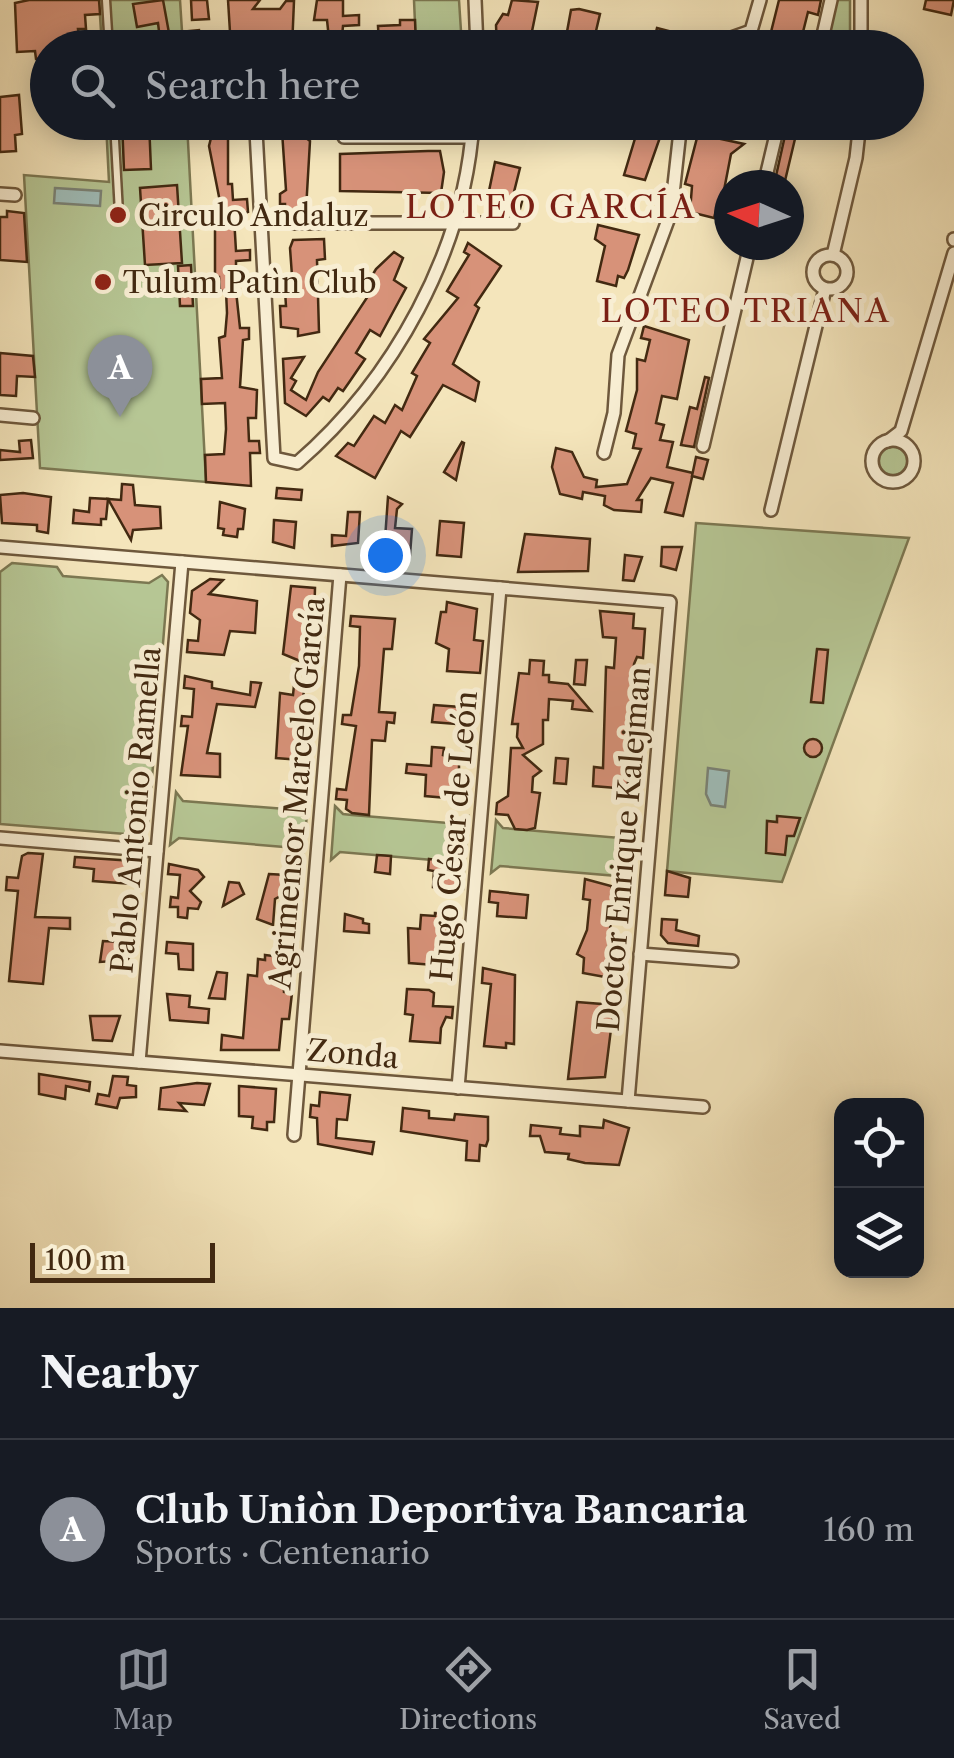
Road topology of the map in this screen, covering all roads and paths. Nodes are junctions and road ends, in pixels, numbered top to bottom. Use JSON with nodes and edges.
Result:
{"nodes":[{"id":1,"x":106,"y":0,"type":"edge"},
{"id":2,"x":475,"y":0,"type":"edge"},
{"id":3,"x":760,"y":0,"type":"edge"},
{"id":4,"x":831,"y":0,"type":"edge"},
{"id":5,"x":861,"y":0,"type":"edge"},
{"id":6,"x":108,"y":30,"type":"edge"},
{"id":7,"x":476,"y":30,"type":"edge"},
{"id":8,"x":751,"y":30,"type":"edge"},
{"id":9,"x":824,"y":30,"type":"edge"},
{"id":10,"x":861,"y":30,"type":"edge"},
{"id":11,"x":115,"y":140,"type":"edge"},
{"id":12,"x":256,"y":140,"type":"edge"},
{"id":13,"x":472,"y":140,"type":"edge"},
{"id":14,"x":678,"y":140,"type":"edge"},
{"id":15,"x":775,"y":140,"type":"edge"},
{"id":16,"x":858,"y":140,"type":"edge"},
{"id":17,"x":768,"y":170,"type":"edge"},
{"id":18,"x":0,"y":194,"type":"edge"},
{"id":19,"x":15,"y":195,"type":"dead end"},
{"id":20,"x":119,"y":213,"type":"dead end"},
{"id":21,"x":261,"y":223,"type":"junction"},
{"id":22,"x":454,"y":223,"type":"junction"},
{"id":23,"x":513,"y":223,"type":"dead end"},
{"id":24,"x":954,"y":253,"type":"edge"},
{"id":25,"x":832,"y":255,"type":"junction"},
{"id":26,"x":746,"y":260,"type":"edge"},
{"id":27,"x":952,"y":267,"type":"edge"},
{"id":28,"x":825,"y":289,"type":"junction"},
{"id":29,"x":0,"y":416,"type":"edge"},
{"id":30,"x":34,"y":418,"type":"dead end"},
{"id":31,"x":900,"y":431,"type":"junction"},
{"id":32,"x":888,"y":440,"type":"junction"},
{"id":33,"x":907,"y":445,"type":"junction"},
{"id":34,"x":702,"y":446,"type":"dead end"},
{"id":35,"x":604,"y":453,"type":"dead end"},
{"id":36,"x":771,"y":510,"type":"dead end"},
{"id":37,"x":1,"y":549,"type":"edge"},
{"id":38,"x":182,"y":562,"type":"junction"},
{"id":39,"x":340,"y":575,"type":"junction"},
{"id":40,"x":500,"y":588,"type":"junction"},
{"id":41,"x":0,"y":838,"type":"edge"},
{"id":42,"x":157,"y":851,"type":"junction"},
{"id":43,"x":640,"y":954,"type":"junction"},
{"id":44,"x":732,"y":962,"type":"dead end"},
{"id":45,"x":0,"y":1052,"type":"edge"},
{"id":46,"x":139,"y":1062,"type":"junction"},
{"id":47,"x":299,"y":1075,"type":"junction"},
{"id":48,"x":458,"y":1088,"type":"junction"},
{"id":49,"x":628,"y":1101,"type":"junction"},
{"id":50,"x":703,"y":1107,"type":"dead end"},
{"id":51,"x":294,"y":1135,"type":"dead end"}],
"edges":[{"from":1,"to":6,"type":"lane"},
{"from":2,"to":7,"type":"street"},
{"from":3,"to":8,"type":"street"},
{"from":4,"to":9,"type":"street"},
{"from":5,"to":10,"type":"street"},
{"from":11,"to":20,"type":"lane"},
{"from":12,"to":21,"type":"street"},
{"from":13,"to":22,"type":"street"},
{"from":14,"to":35,"type":"street"},
{"from":15,"to":17,"type":"street"},
{"from":16,"to":25,"type":"street"},
{"from":18,"to":19,"type":"street"},
{"from":21,"to":22,"type":"street"},
{"from":21,"to":22,"type":"street"},
{"from":22,"to":23,"type":"street"},
{"from":24,"to":27,"type":"street"},
{"from":25,"to":28,"type":"street"},
{"from":25,"to":28,"type":"street"},
{"from":26,"to":34,"type":"street"},
{"from":27,"to":31,"type":"street"},
{"from":28,"to":36,"type":"street"},
{"from":29,"to":30,"type":"street"},
{"from":31,"to":32,"type":"street"},
{"from":31,"to":33,"type":"street"},
{"from":32,"to":33,"type":"street"},
{"from":32,"to":33,"type":"street"},
{"from":37,"to":38,"type":"street"},
{"from":38,"to":39,"type":"street"},
{"from":38,"to":42,"type":"street","name":"Pablo Antonio Ramella"},
{"from":39,"to":40,"type":"street"},
{"from":39,"to":47,"type":"street","name":"Agrimensor Marcelo García"},
{"from":40,"to":43,"type":"street","name":"Doctor Enrique Kalejman"},
{"from":40,"to":48,"type":"street","name":"Hugo César de León"},
{"from":41,"to":42,"type":"street"},
{"from":42,"to":46,"type":"street","name":"Pablo Antonio Ramella"},
{"from":43,"to":44,"type":"street"},
{"from":43,"to":49,"type":"street","name":"Doctor Enrique Kalejman"},
{"from":45,"to":46,"type":"street","name":"Zonda"},
{"from":46,"to":47,"type":"street","name":"Zonda"},
{"from":47,"to":48,"type":"street","name":"Zonda"},
{"from":47,"to":51,"type":"street","name":"Agrimensor Marcelo García"},
{"from":48,"to":49,"type":"street","name":"Zonda"},
{"from":49,"to":50,"type":"street","name":"Zonda"}]}
